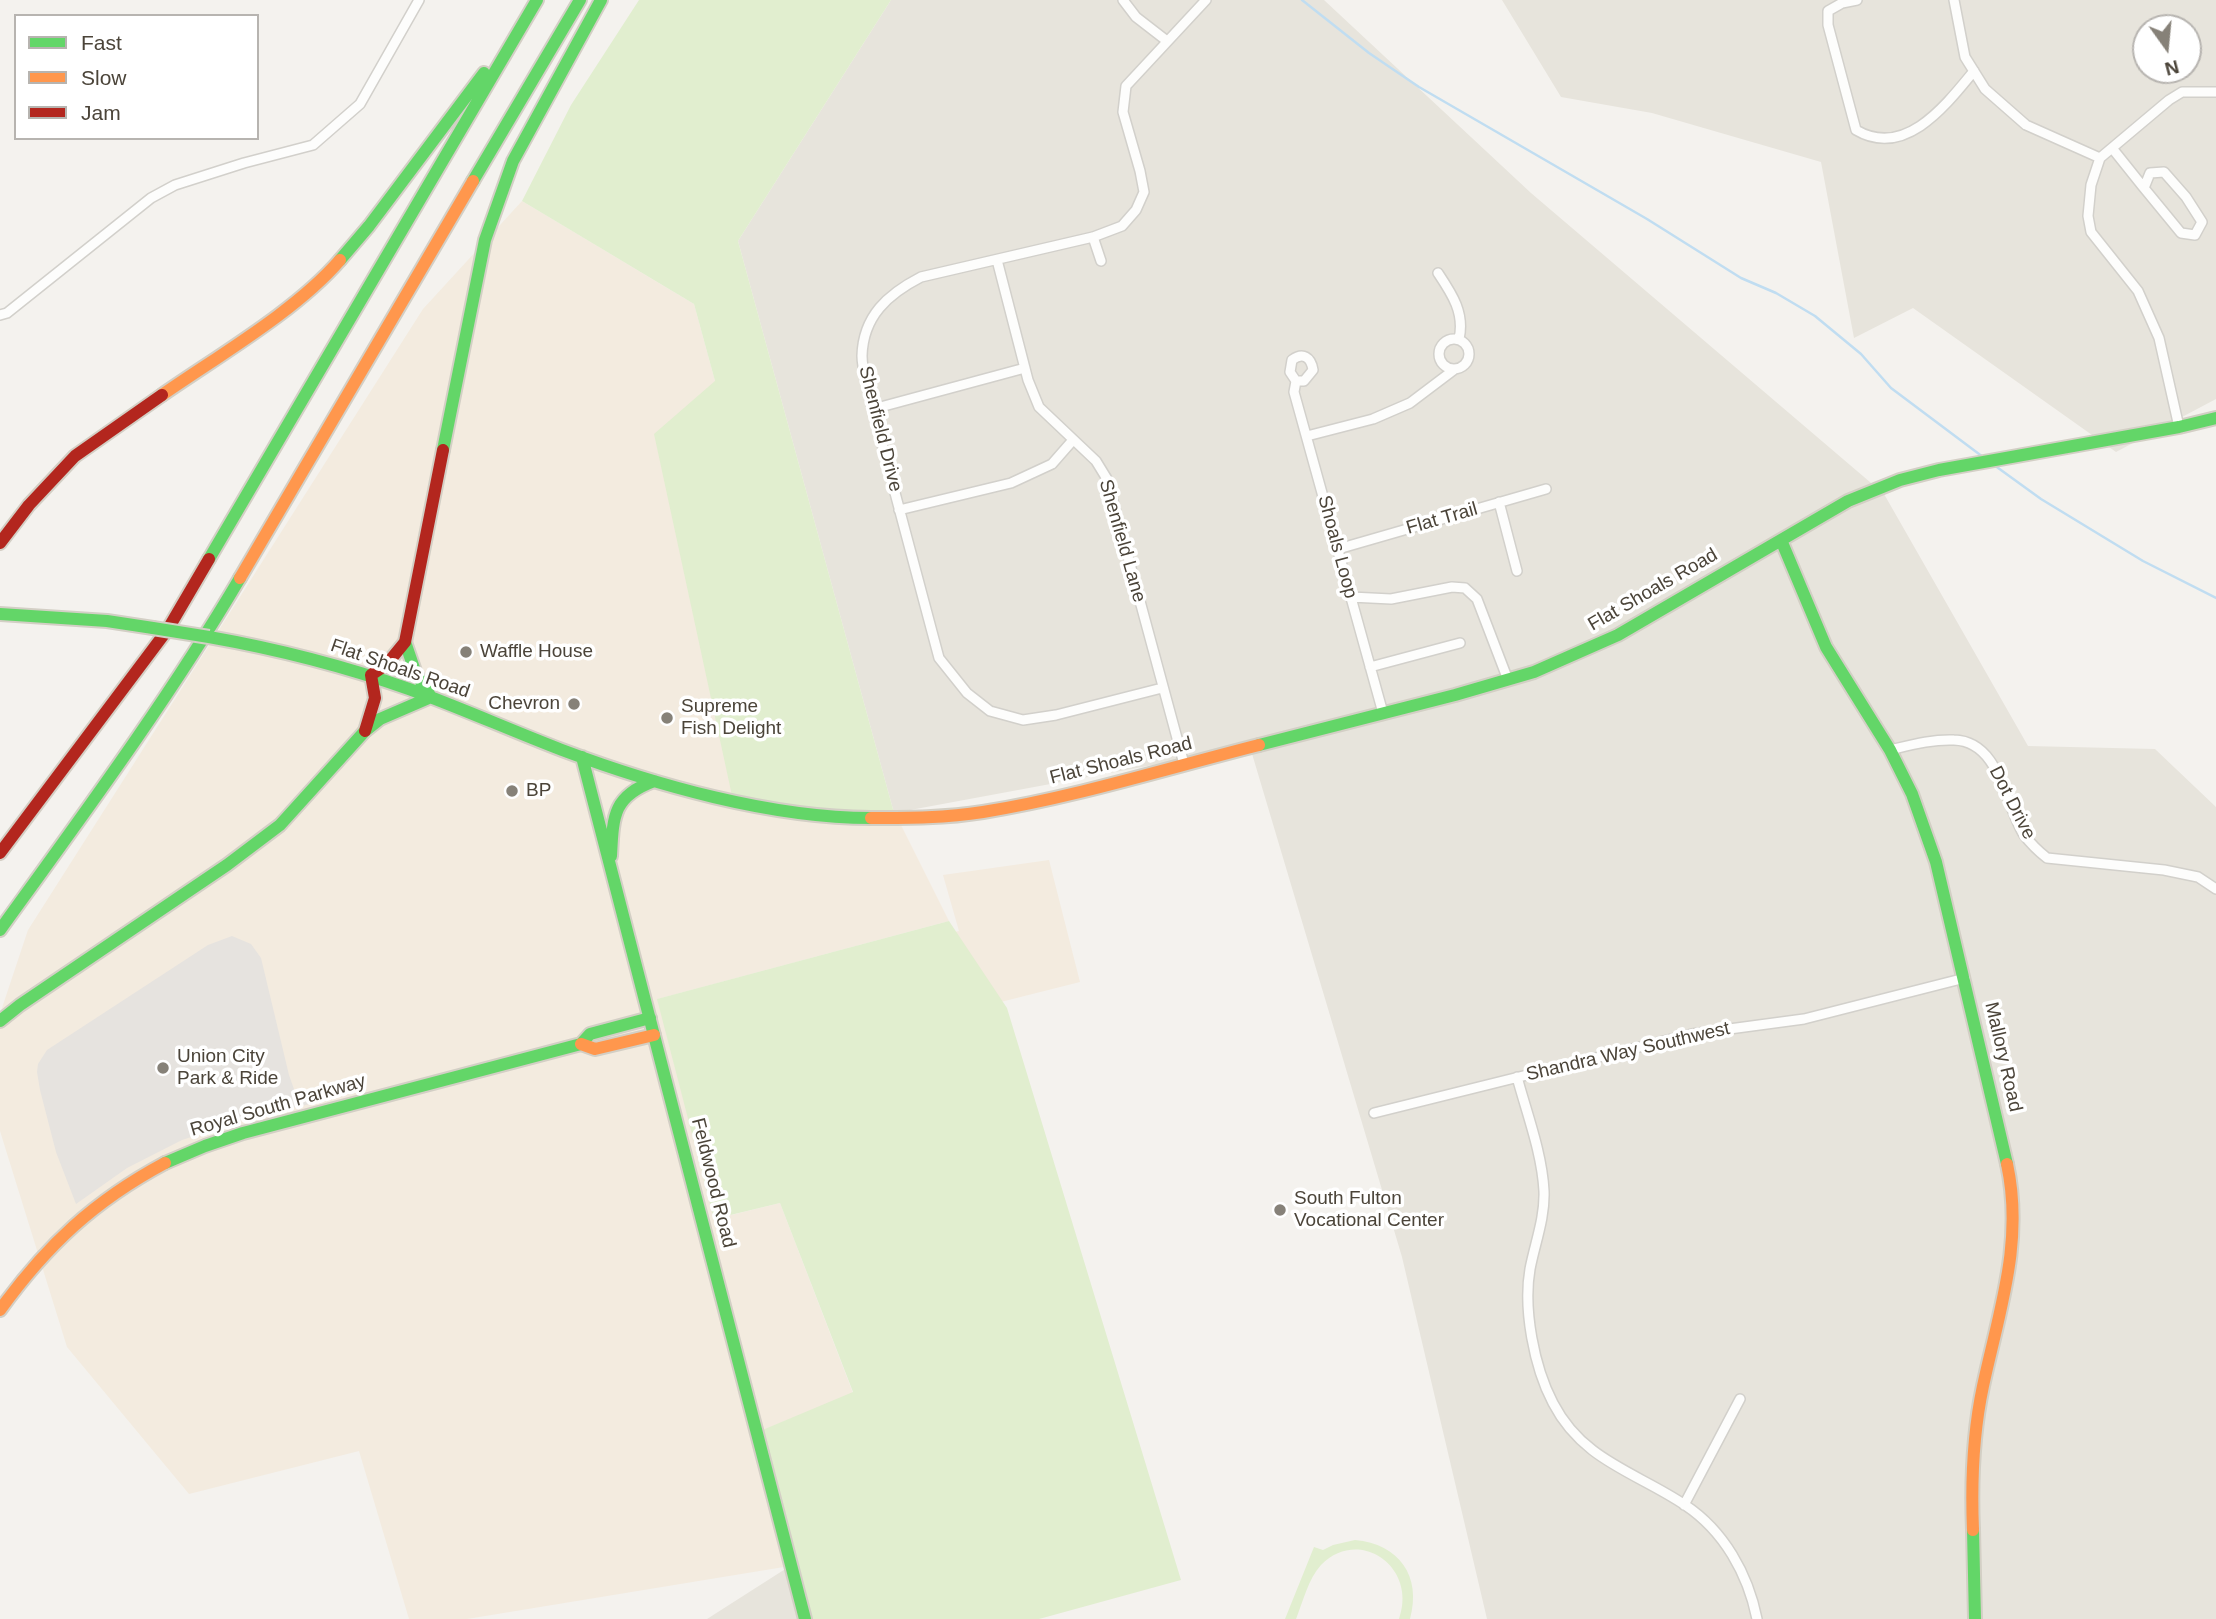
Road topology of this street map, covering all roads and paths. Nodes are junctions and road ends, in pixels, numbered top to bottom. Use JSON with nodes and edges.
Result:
{"nodes":[{"id":1,"x":419,"y":0,"type":"edge"},
{"id":2,"x":537,"y":0,"type":"edge"},
{"id":3,"x":580,"y":0,"type":"edge"},
{"id":4,"x":601,"y":0,"type":"edge"},
{"id":5,"x":1123,"y":0,"type":"edge"},
{"id":6,"x":1206,"y":0,"type":"edge"},
{"id":7,"x":1857,"y":0,"type":"edge"},
{"id":8,"x":1954,"y":0,"type":"edge"},
{"id":9,"x":530,"y":12,"type":"junction"},
{"id":10,"x":1167,"y":41,"type":"junction"},
{"id":11,"x":1974,"y":71,"type":"junction"},
{"id":12,"x":2216,"y":92,"type":"edge"},
{"id":13,"x":2112,"y":148,"type":"junction"},
{"id":14,"x":2100,"y":158,"type":"junction"},
{"id":15,"x":2144,"y":188,"type":"junction"},
{"id":16,"x":1093,"y":237,"type":"junction"},
{"id":17,"x":997,"y":260,"type":"junction"},
{"id":18,"x":1101,"y":261,"type":"dead end"},
{"id":19,"x":1438,"y":272,"type":"dead end"},
{"id":20,"x":0,"y":315,"type":"edge"},
{"id":21,"x":1459,"y":339,"type":"junction"},
{"id":22,"x":1025,"y":369,"type":"junction"},
{"id":23,"x":1455,"y":369,"type":"junction"},
{"id":24,"x":1296,"y":381,"type":"dead end"},
{"id":25,"x":873,"y":409,"type":"junction"},
{"id":26,"x":2216,"y":418,"type":"edge"},
{"id":27,"x":2179,"y":427,"type":"junction"},
{"id":28,"x":1307,"y":436,"type":"junction"},
{"id":29,"x":1073,"y":440,"type":"junction"},
{"id":30,"x":1546,"y":489,"type":"dead end"},
{"id":31,"x":1499,"y":502,"type":"junction"},
{"id":32,"x":899,"y":510,"type":"junction"},
{"id":33,"x":1781,"y":540,"type":"junction"},
{"id":34,"x":0,"y":543,"type":"edge"},
{"id":35,"x":1338,"y":549,"type":"junction"},
{"id":36,"x":1517,"y":571,"type":"dead end"},
{"id":37,"x":1351,"y":597,"type":"junction"},
{"id":38,"x":0,"y":614,"type":"edge"},
{"id":39,"x":405,"y":642,"type":"junction"},
{"id":40,"x":1460,"y":643,"type":"dead end"},
{"id":41,"x":1370,"y":667,"type":"junction"},
{"id":42,"x":371,"y":676,"type":"junction"},
{"id":43,"x":1508,"y":680,"type":"junction"},
{"id":44,"x":1162,"y":688,"type":"junction"},
{"id":45,"x":431,"y":697,"type":"junction"},
{"id":46,"x":1383,"y":713,"type":"junction"},
{"id":47,"x":365,"y":731,"type":"junction"},
{"id":48,"x":1890,"y":750,"type":"junction"},
{"id":49,"x":582,"y":757,"type":"junction"},
{"id":50,"x":1184,"y":764,"type":"junction"},
{"id":51,"x":656,"y":780,"type":"junction"},
{"id":52,"x":0,"y":853,"type":"edge"},
{"id":53,"x":610,"y":867,"type":"junction"},
{"id":54,"x":2216,"y":889,"type":"edge"},
{"id":55,"x":0,"y":930,"type":"edge"},
{"id":56,"x":1965,"y":978,"type":"junction"},
{"id":57,"x":650,"y":1018,"type":"junction"},
{"id":58,"x":0,"y":1021,"type":"edge"},
{"id":59,"x":654,"y":1035,"type":"junction"},
{"id":60,"x":581,"y":1044,"type":"junction"},
{"id":61,"x":1517,"y":1077,"type":"junction"},
{"id":62,"x":1374,"y":1113,"type":"dead end"},
{"id":63,"x":0,"y":1310,"type":"edge"},
{"id":64,"x":1740,"y":1399,"type":"dead end"},
{"id":65,"x":1684,"y":1505,"type":"junction"},
{"id":66,"x":806,"y":1619,"type":"edge"},
{"id":67,"x":1757,"y":1619,"type":"edge"},
{"id":68,"x":1975,"y":1619,"type":"edge"}],
"edges":[{"from":1,"to":20,"type":"street"},
{"from":2,"to":9,"type":"main road"},
{"from":3,"to":55,"type":"main road"},
{"from":4,"to":39,"type":"main road"},
{"from":5,"to":10,"type":"street"},
{"from":6,"to":10,"type":"street","name":"Shenfield Drive"},
{"from":7,"to":11,"type":"street"},
{"from":8,"to":11,"type":"street"},
{"from":9,"to":34,"type":"main road"},
{"from":9,"to":52,"type":"main road"},
{"from":10,"to":16,"type":"street","name":"Shenfield Drive"},
{"from":11,"to":14,"type":"street"},
{"from":12,"to":13,"type":"street"},
{"from":13,"to":14,"type":"street"},
{"from":13,"to":15,"type":"street"},
{"from":14,"to":27,"type":"street"},
{"from":15,"to":15,"type":"street"},
{"from":16,"to":17,"type":"street","name":"Shenfield Drive"},
{"from":16,"to":18,"type":"street"},
{"from":17,"to":22,"type":"street","name":"Shenfield Lane"},
{"from":17,"to":25,"type":"street","name":"Shenfield Drive"},
{"from":19,"to":21,"type":"street"},
{"from":21,"to":23,"type":"street"},
{"from":21,"to":23,"type":"street"},
{"from":22,"to":25,"type":"street"},
{"from":22,"to":29,"type":"street","name":"Shenfield Lane"},
{"from":23,"to":28,"type":"street"},
{"from":24,"to":28,"type":"street","name":"Shoals Loop"},
{"from":25,"to":32,"type":"street","name":"Shenfield Drive"},
{"from":26,"to":27,"type":"main road","name":"Flat Shoals Road"},
{"from":27,"to":33,"type":"main road","name":"Flat Shoals Road"},
{"from":28,"to":35,"type":"street","name":"Shoals Loop"},
{"from":29,"to":32,"type":"street"},
{"from":29,"to":44,"type":"street","name":"Shenfield Lane"},
{"from":30,"to":31,"type":"street","name":"Flat Trail"},
{"from":31,"to":35,"type":"street","name":"Flat Trail"},
{"from":31,"to":36,"type":"street"},
{"from":32,"to":44,"type":"street","name":"Shenfield Drive"},
{"from":33,"to":43,"type":"main road","name":"Flat Shoals Road"},
{"from":33,"to":48,"type":"main road","name":"Mallory Road"},
{"from":35,"to":37,"type":"street","name":"Shoals Loop"},
{"from":37,"to":41,"type":"street","name":"Shoals Loop"},
{"from":37,"to":43,"type":"street"},
{"from":38,"to":42,"type":"main road","name":"Flat Shoals Road","bridge":true},
{"from":39,"to":42,"type":"main road"},
{"from":39,"to":45,"type":"main road"},
{"from":40,"to":41,"type":"street"},
{"from":41,"to":46,"type":"street","name":"Shoals Loop"},
{"from":42,"to":45,"type":"main road","name":"Flat Shoals Road"},
{"from":42,"to":47,"type":"main road"},
{"from":43,"to":46,"type":"main road","name":"Flat Shoals Road"},
{"from":44,"to":50,"type":"street","name":"Shenfield Lane"},
{"from":45,"to":47,"type":"main road"},
{"from":45,"to":49,"type":"main road","name":"Flat Shoals Road"},
{"from":46,"to":50,"type":"main road","name":"Flat Shoals Road"},
{"from":47,"to":58,"type":"main road"},
{"from":48,"to":54,"type":"street","name":"Dot Drive"},
{"from":48,"to":56,"type":"main road","name":"Mallory Road"},
{"from":49,"to":51,"type":"main road","name":"Flat Shoals Road"},
{"from":49,"to":53,"type":"main road","name":"Feldwood Road"},
{"from":50,"to":51,"type":"main road","name":"Flat Shoals Road"},
{"from":51,"to":53,"type":"main road"},
{"from":53,"to":57,"type":"main road","name":"Feldwood Road"},
{"from":56,"to":61,"type":"street","name":"Shandra Way Southwest"},
{"from":56,"to":68,"type":"main road","name":"Mallory Road"},
{"from":57,"to":59,"type":"main road","name":"Feldwood Road"},
{"from":57,"to":60,"type":"main road","name":"Royal South Parkway"},
{"from":59,"to":60,"type":"main road","name":"Royal South Parkway"},
{"from":59,"to":66,"type":"main road","name":"Feldwood Road"},
{"from":60,"to":63,"type":"main road","name":"Royal South Parkway"},
{"from":61,"to":62,"type":"street","name":"Shandra Way Southwest"},
{"from":61,"to":65,"type":"street"},
{"from":64,"to":65,"type":"street"},
{"from":65,"to":67,"type":"street"}]}
